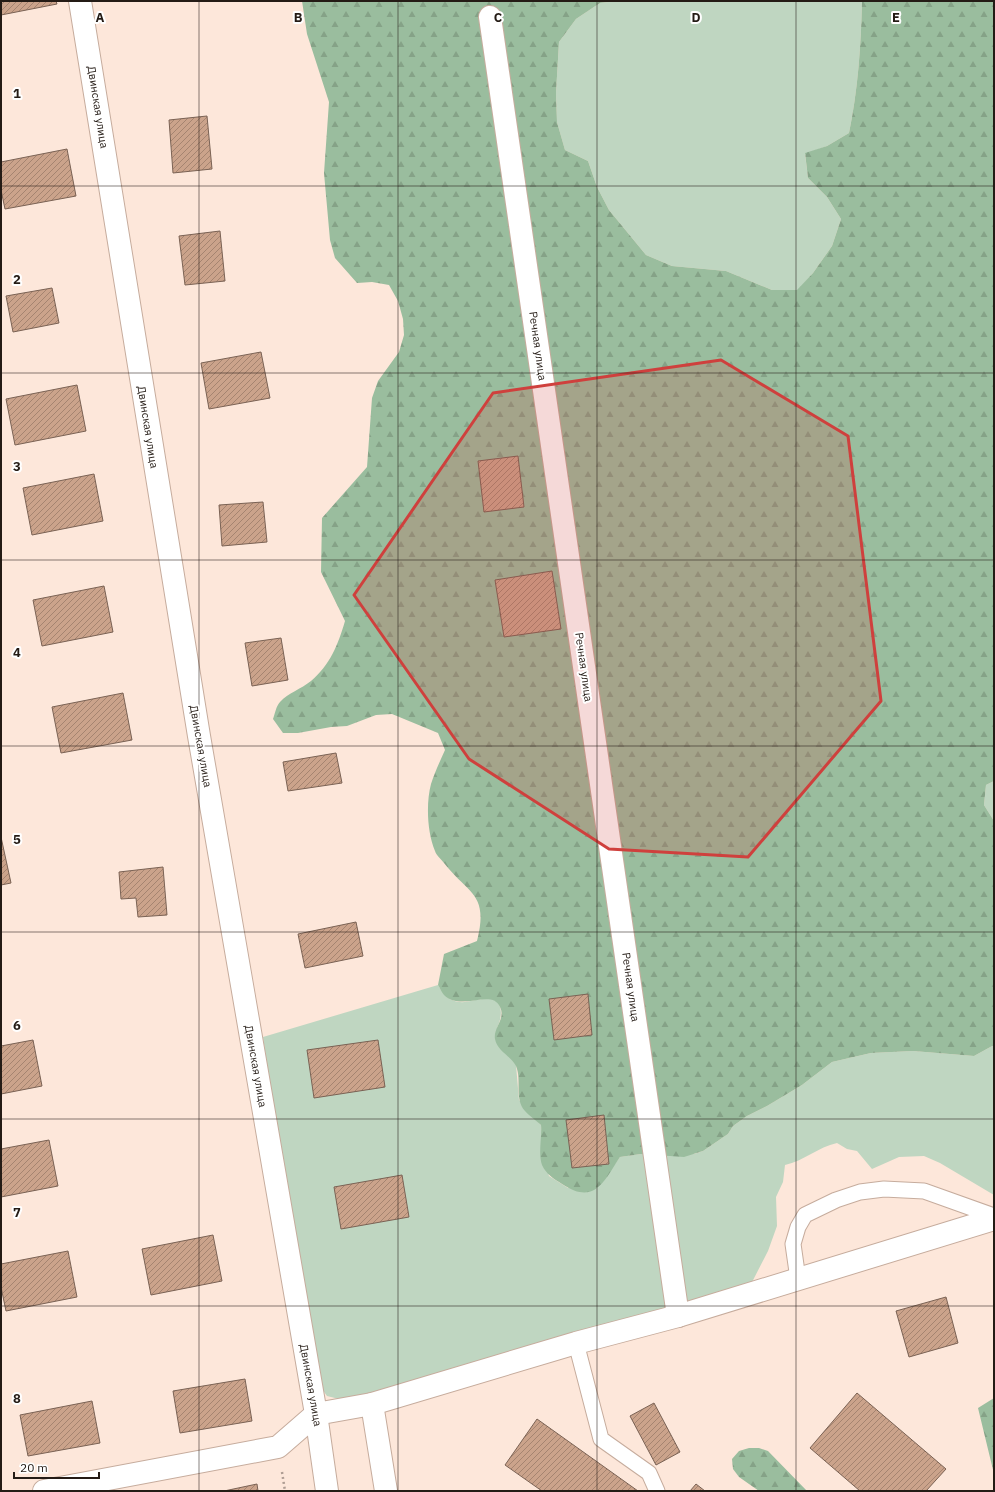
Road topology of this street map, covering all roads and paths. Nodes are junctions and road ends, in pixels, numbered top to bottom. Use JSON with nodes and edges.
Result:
{"nodes":[{"id":1,"x":80,"y":1,"type":"edge"},
{"id":2,"x":490,"y":18,"type":"dead end"},
{"id":3,"x":994,"y":1216,"type":"edge"},
{"id":4,"x":994,"y":1219,"type":"edge"},
{"id":5,"x":798,"y":1279,"type":"junction"},
{"id":6,"x":678,"y":1316,"type":"junction"},
{"id":7,"x":576,"y":1343,"type":"junction"},
{"id":8,"x":372,"y":1404,"type":"junction"},
{"id":9,"x":316,"y":1414,"type":"junction"},
{"id":10,"x":44,"y":1491,"type":"edge"},
{"id":11,"x":328,"y":1491,"type":"edge"},
{"id":12,"x":386,"y":1491,"type":"edge"},
{"id":13,"x":657,"y":1491,"type":"edge"}],
"edges":[{"from":1,"to":9,"type":"street","name":"Двинская улица"},
{"from":2,"to":6,"type":"street","name":"Речная улица"},
{"from":3,"to":5,"type":"lane"},
{"from":4,"to":5,"type":"street"},
{"from":5,"to":6,"type":"street"},
{"from":6,"to":7,"type":"street"},
{"from":7,"to":8,"type":"street"},
{"from":7,"to":13,"type":"lane"},
{"from":8,"to":9,"type":"street"},
{"from":8,"to":12,"type":"street"},
{"from":9,"to":10,"type":"street"},
{"from":9,"to":11,"type":"street","name":"Двинская улица"}]}
